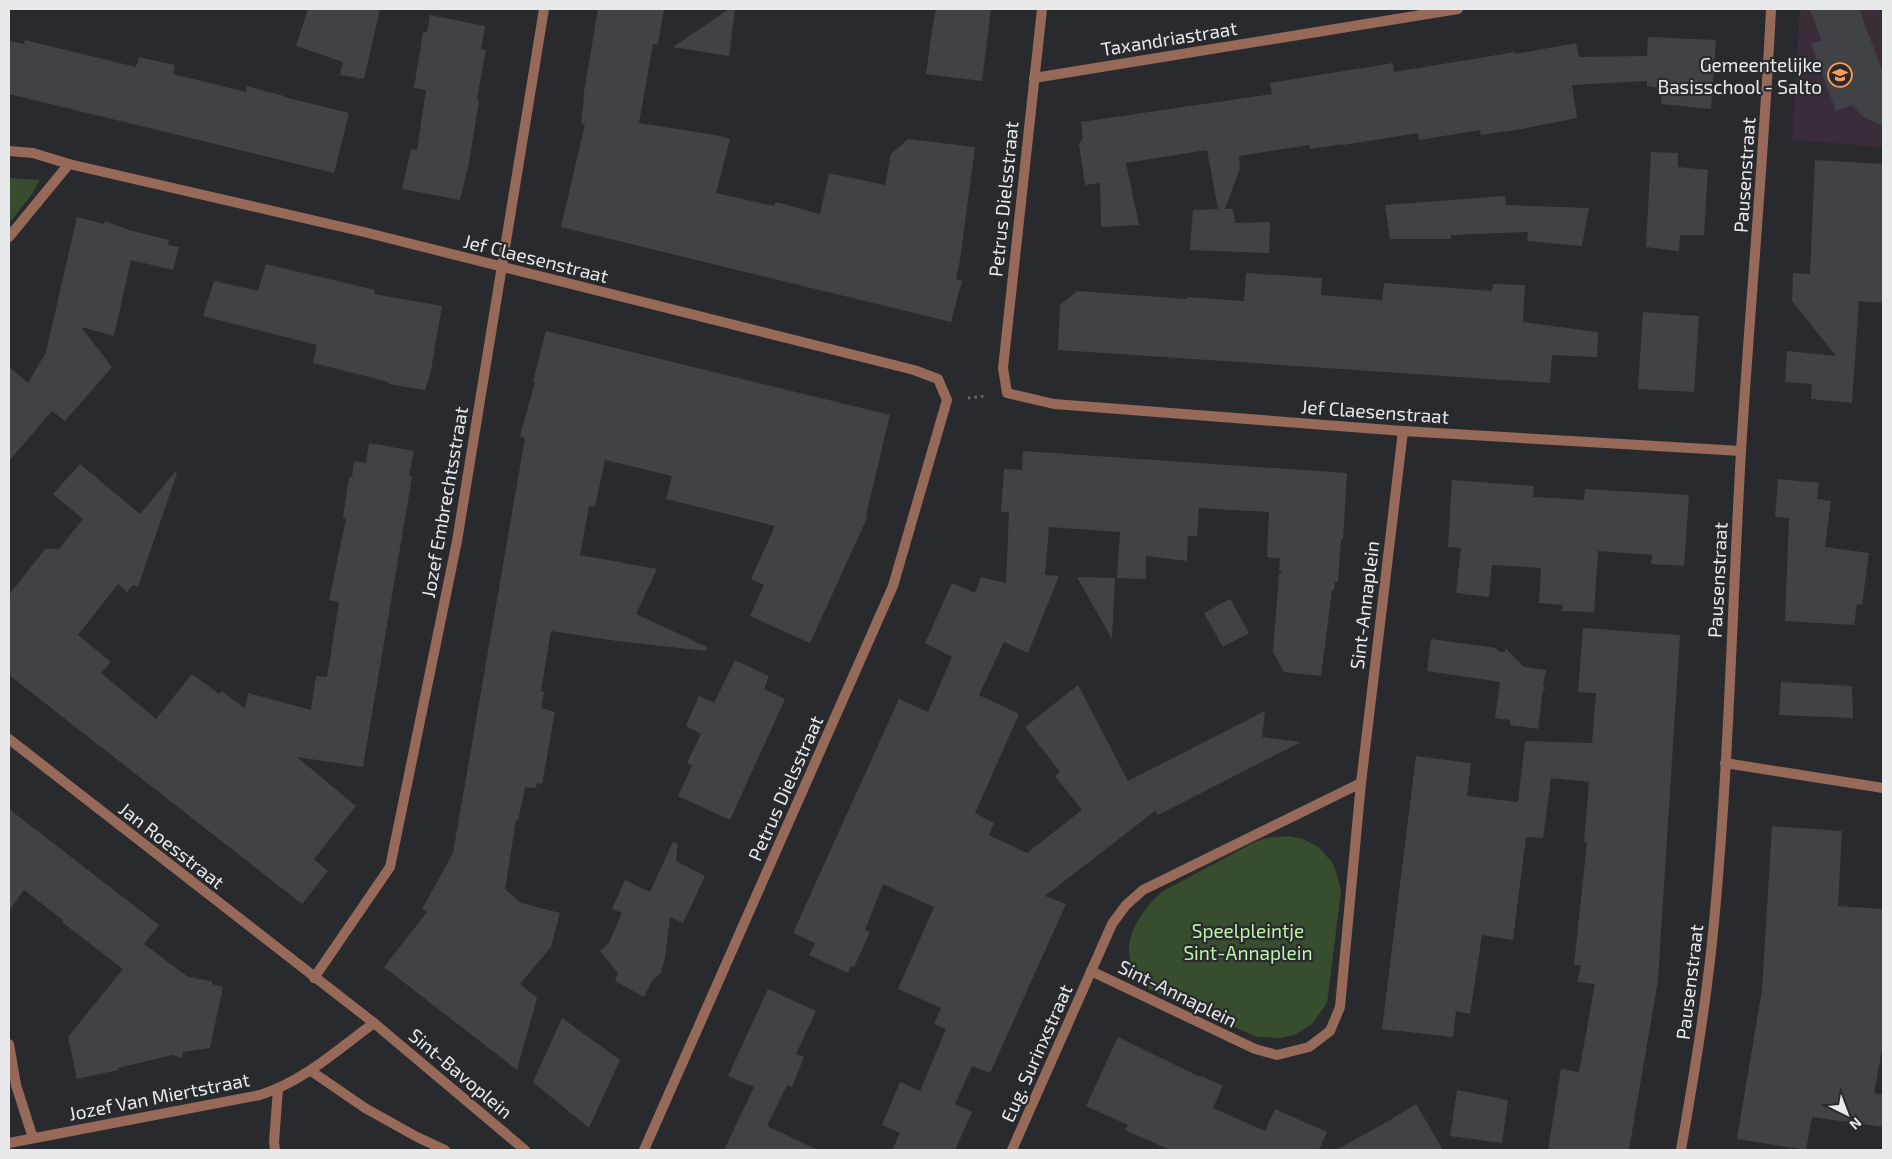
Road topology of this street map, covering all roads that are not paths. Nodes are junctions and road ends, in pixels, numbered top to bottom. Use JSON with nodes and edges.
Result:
{"nodes":[{"id":1,"x":544,"y":9,"type":"edge"},
{"id":2,"x":1042,"y":9,"type":"edge"},
{"id":3,"x":1458,"y":9,"type":"edge"},
{"id":4,"x":1771,"y":9,"type":"edge"},
{"id":5,"x":1034,"y":78,"type":"junction"},
{"id":6,"x":9,"y":151,"type":"edge"},
{"id":7,"x":69,"y":164,"type":"junction"},
{"id":8,"x":9,"y":236,"type":"edge"},
{"id":9,"x":501,"y":267,"type":"junction"},
{"id":10,"x":1007,"y":393,"type":"joint"},
{"id":11,"x":1403,"y":431,"type":"junction"},
{"id":12,"x":938,"y":433,"type":"joint"},
{"id":13,"x":1741,"y":451,"type":"junction"},
{"id":14,"x":9,"y":740,"type":"edge"},
{"id":15,"x":1726,"y":763,"type":"junction"},
{"id":16,"x":1361,"y":783,"type":"junction"},
{"id":17,"x":1883,"y":788,"type":"edge"},
{"id":18,"x":1091,"y":971,"type":"junction"},
{"id":19,"x":314,"y":978,"type":"junction"},
{"id":20,"x":374,"y":1023,"type":"junction"},
{"id":21,"x":9,"y":1044,"type":"edge"},
{"id":22,"x":311,"y":1071,"type":"junction"},
{"id":23,"x":278,"y":1089,"type":"junction"},
{"id":24,"x":33,"y":1138,"type":"junction"},
{"id":25,"x":9,"y":1143,"type":"edge"},
{"id":26,"x":275,"y":1150,"type":"edge"},
{"id":27,"x":445,"y":1150,"type":"edge"},
{"id":28,"x":525,"y":1150,"type":"edge"},
{"id":29,"x":644,"y":1150,"type":"edge"},
{"id":30,"x":1012,"y":1150,"type":"edge"},
{"id":31,"x":1681,"y":1150,"type":"edge"}],
"edges":[{"from":1,"to":9,"type":"street","name":"Jozef Embrechtsstraat"},
{"from":2,"to":5,"type":"street","name":"Petrus Dielsstraat"},
{"from":3,"to":5,"type":"street","name":"Taxandriastraat"},
{"from":4,"to":13,"type":"street","name":"Pausenstraat"},
{"from":5,"to":10,"type":"street","name":"Petrus Dielsstraat"},
{"from":6,"to":7,"type":"street","name":"Jef Claesenstraat"},
{"from":7,"to":8,"type":"street"},
{"from":7,"to":9,"type":"street","name":"Jef Claesenstraat"},
{"from":9,"to":12,"type":"street","name":"Jef Claesenstraat"},
{"from":9,"to":19,"type":"street","name":"Jozef Embrechtsstraat"},
{"from":10,"to":11,"type":"street","name":"Jef Claesenstraat"},
{"from":11,"to":13,"type":"street","name":"Jef Claesenstraat"},
{"from":11,"to":16,"type":"street","name":"Sint-Annaplein"},
{"from":12,"to":29,"type":"street","name":"Petrus Dielsstraat"},
{"from":13,"to":15,"type":"street","name":"Pausenstraat"},
{"from":14,"to":19,"type":"street","name":"Jan Roesstraat"},
{"from":15,"to":17,"type":"street"},
{"from":15,"to":31,"type":"street","name":"Pausenstraat"},
{"from":16,"to":18,"type":"street","name":"Sint-Annaplein"},
{"from":16,"to":18,"type":"street","name":"Sint-Annaplein"},
{"from":18,"to":30,"type":"street","name":"Eug. Surinxstraat"},
{"from":19,"to":20,"type":"street","name":"Sint-Bavoplein"},
{"from":20,"to":22,"type":"street"},
{"from":20,"to":28,"type":"street","name":"Sint-Bavoplein"},
{"from":21,"to":24,"type":"street"},
{"from":22,"to":23,"type":"street","name":"Jozef Van Miertstraat"},
{"from":22,"to":27,"type":"street"},
{"from":23,"to":24,"type":"street","name":"Jozef Van Miertstraat"},
{"from":23,"to":26,"type":"street"},
{"from":24,"to":25,"type":"street","name":"Jozef Van Miertstraat"}]}
